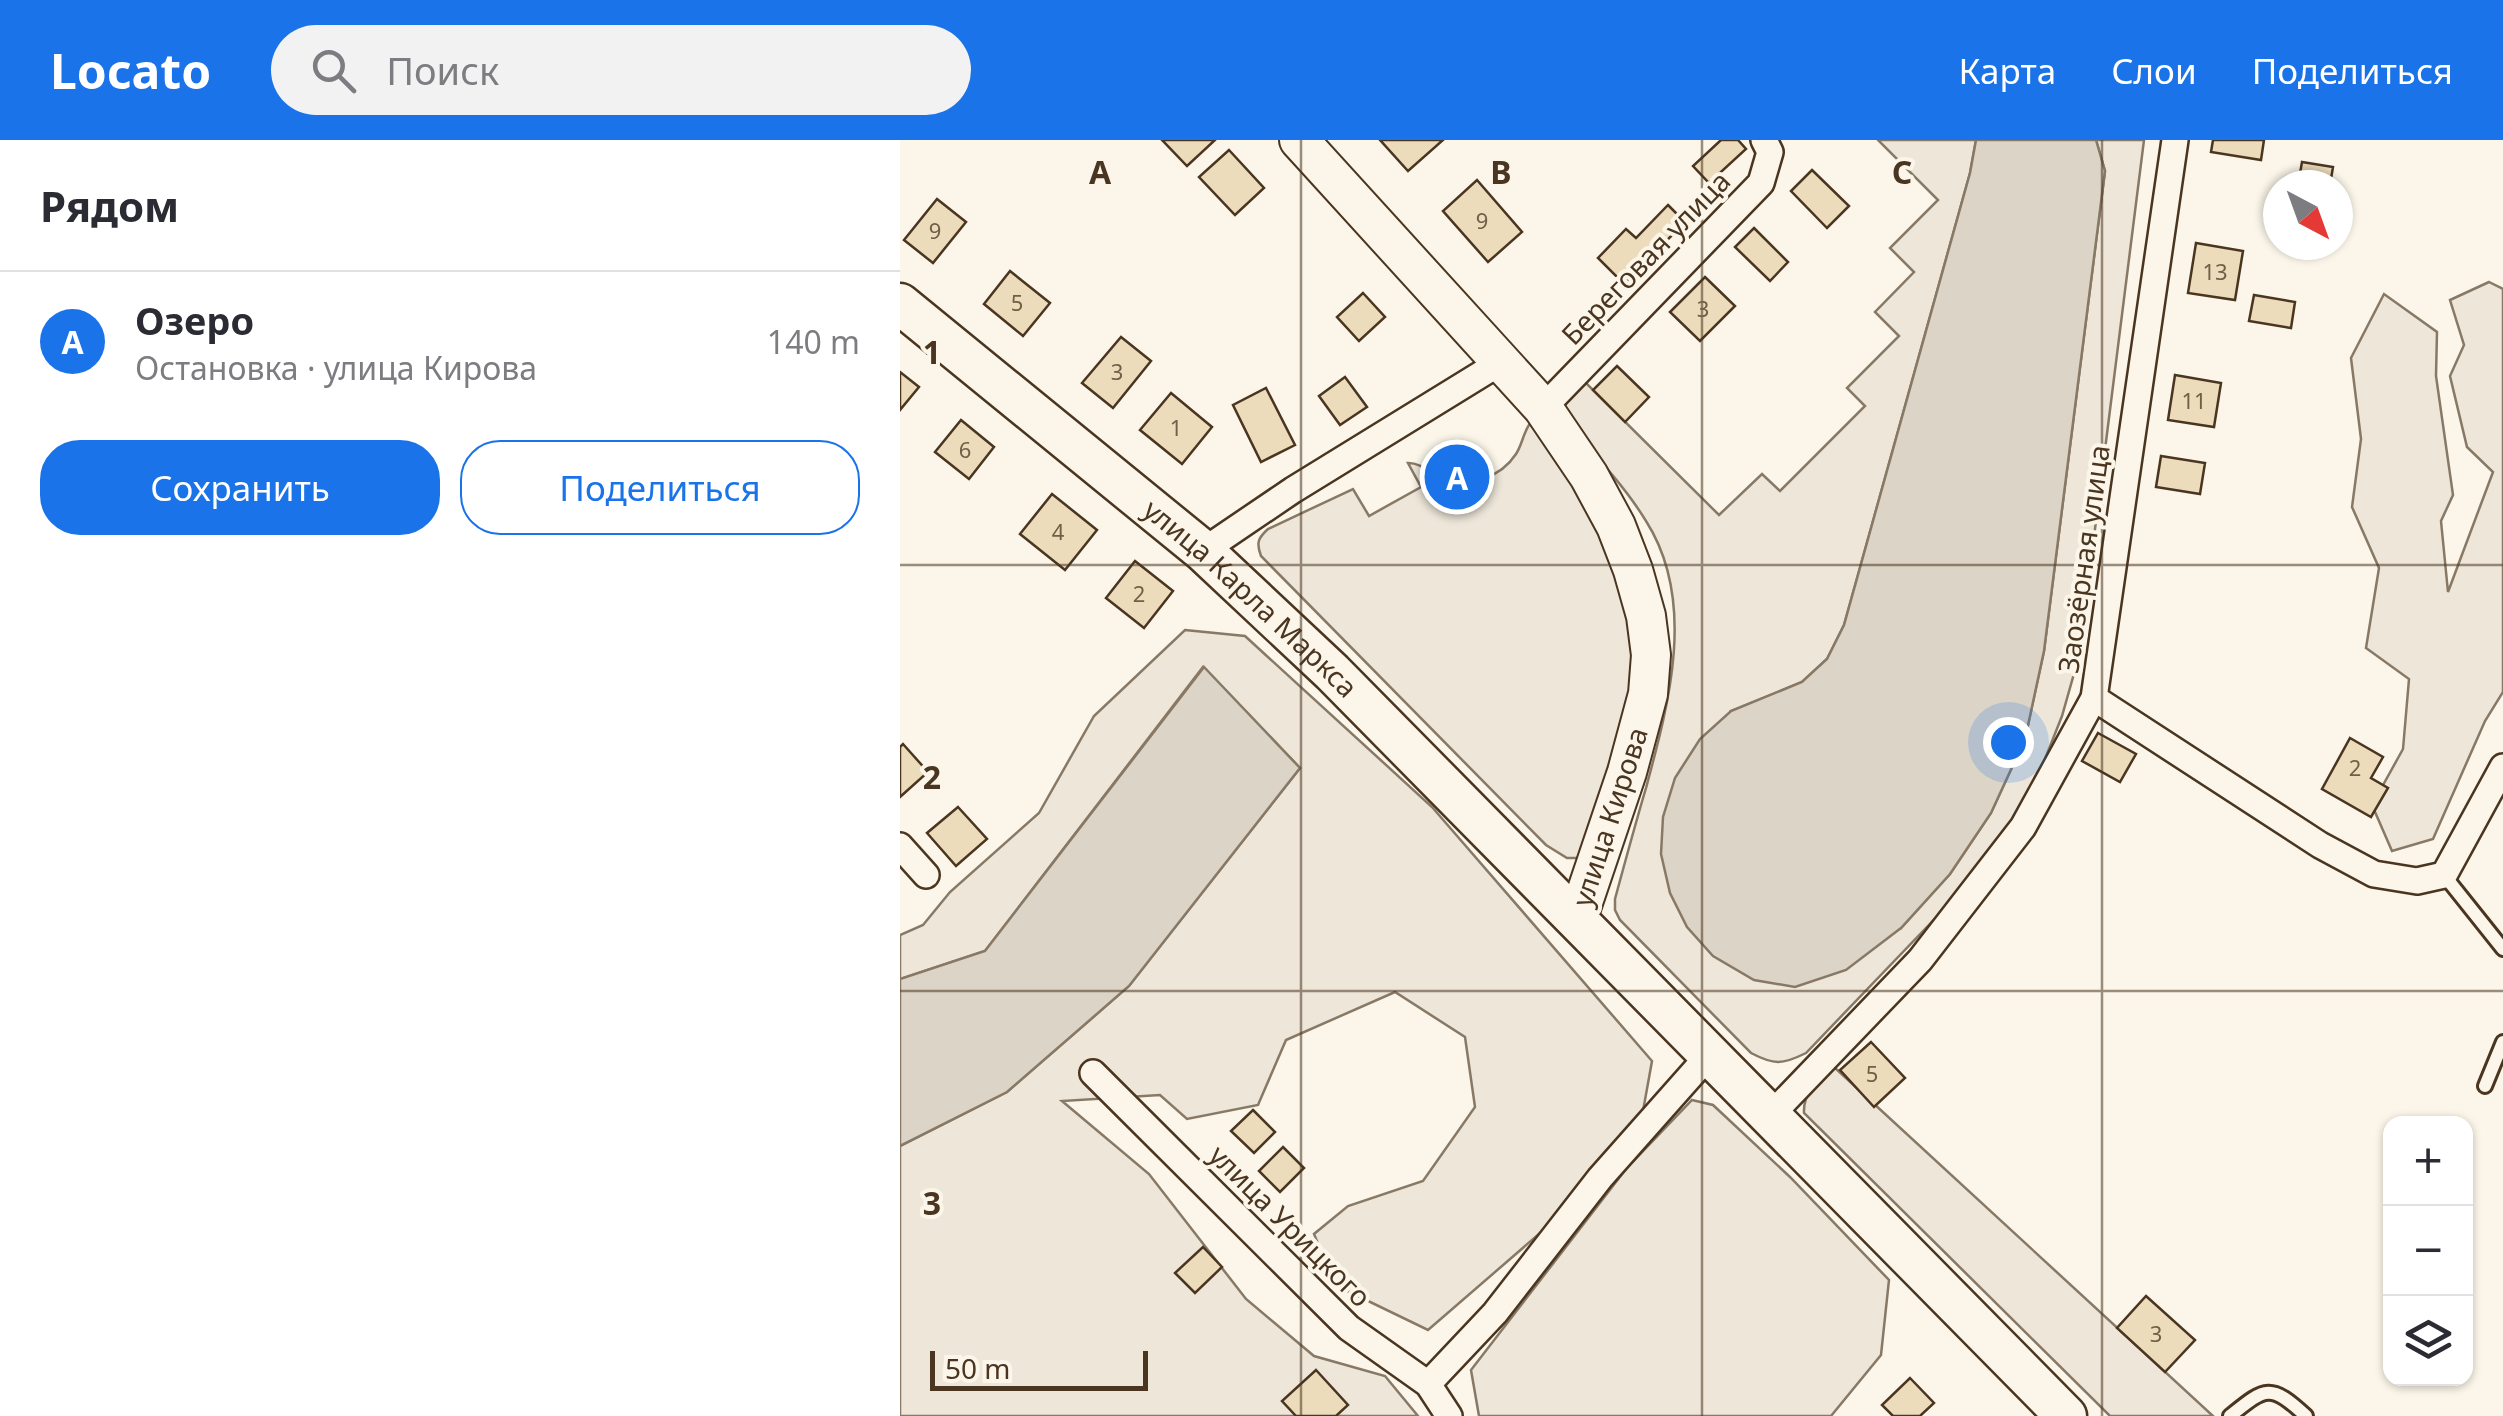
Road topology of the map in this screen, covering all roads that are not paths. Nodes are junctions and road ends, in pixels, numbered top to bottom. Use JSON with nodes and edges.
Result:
{"nodes":[{"id":1,"x":1299,"y":140,"type":"edge"},
{"id":2,"x":1764,"y":140,"type":"edge"},
{"id":3,"x":2174,"y":140,"type":"edge"},
{"id":4,"x":900,"y":304,"type":"edge"},
{"id":5,"x":1501,"y":362,"type":"junction"},
{"id":6,"x":1543,"y":408,"type":"junction"},
{"id":7,"x":1203,"y":552,"type":"junction"},
{"id":8,"x":2094,"y":698,"type":"junction"},
{"id":9,"x":2503,"y":767,"type":"edge"},
{"id":10,"x":900,"y":846,"type":"edge"},
{"id":11,"x":926,"y":874,"type":"dead end"},
{"id":12,"x":2444,"y":874,"type":"junction"},
{"id":13,"x":1577,"y":920,"type":"junction"},
{"id":14,"x":2503,"y":950,"type":"edge"},
{"id":15,"x":2503,"y":1042,"type":"edge"},
{"id":16,"x":1709,"y":1054,"type":"junction"},
{"id":17,"x":1093,"y":1073,"type":"dead end"},
{"id":18,"x":2484,"y":1086,"type":"dead end"},
{"id":19,"x":1770,"y":1116,"type":"junction"},
{"id":20,"x":1428,"y":1384,"type":"junction"},
{"id":21,"x":1449,"y":1416,"type":"edge"},
{"id":22,"x":2066,"y":1416,"type":"edge"},
{"id":23,"x":2230,"y":1416,"type":"edge"},
{"id":24,"x":2306,"y":1416,"type":"edge"}],
"edges":[{"from":1,"to":5,"type":"street","name":"улица Кирова"},
{"from":2,"to":6,"type":"street","name":"Береговая улица"},
{"from":3,"to":8,"type":"street","name":"Заозёрная улица"},
{"from":4,"to":7,"type":"main road","name":"улица Карла Маркса"},
{"from":5,"to":6,"type":"street","name":"улица Кирова"},
{"from":5,"to":7,"type":"street"},
{"from":6,"to":13,"type":"street","name":"улица Кирова"},
{"from":7,"to":13,"type":"main road","name":"улица Карла Маркса"},
{"from":8,"to":12,"type":"street"},
{"from":8,"to":19,"type":"street","name":"Заозёрная улица"},
{"from":9,"to":12,"type":"street"},
{"from":10,"to":11,"type":"street"},
{"from":12,"to":14,"type":"lane"},
{"from":13,"to":16,"type":"main road","name":"улица Кирова"},
{"from":15,"to":18,"type":"lane"},
{"from":16,"to":19,"type":"main road","name":"улица Кирова"},
{"from":16,"to":20,"type":"street"},
{"from":17,"to":20,"type":"street","name":"улица Урицкого"},
{"from":19,"to":22,"type":"main road","name":"улица Кирова"},
{"from":20,"to":21,"type":"street","name":"улица Урицкого"},
{"from":23,"to":24,"type":"lane"}]}
